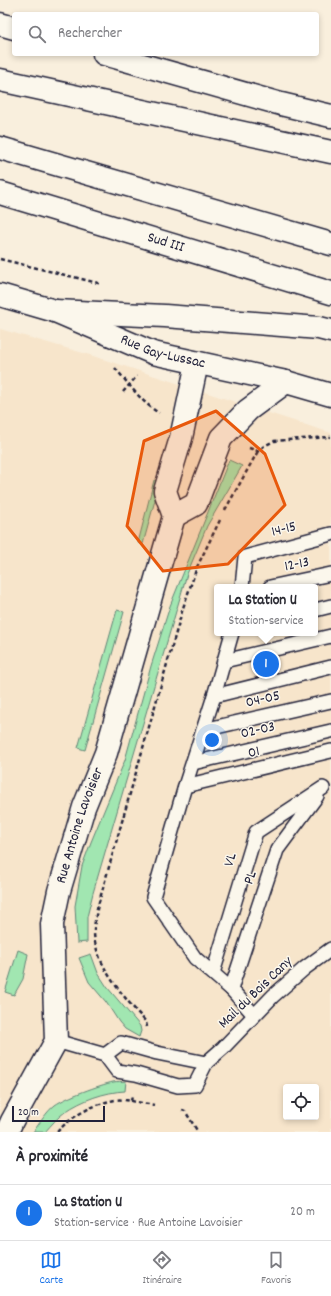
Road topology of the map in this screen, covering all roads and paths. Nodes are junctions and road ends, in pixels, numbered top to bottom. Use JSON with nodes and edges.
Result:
{"nodes":[{"id":1,"x":0,"y":24,"type":"edge"},
{"id":2,"x":12,"y":27,"type":"edge"},
{"id":3,"x":111,"y":56,"type":"edge"},
{"id":4,"x":0,"y":80,"type":"edge"},
{"id":5,"x":331,"y":116,"type":"edge"},
{"id":6,"x":0,"y":148,"type":"edge"},
{"id":7,"x":331,"y":152,"type":"edge"},
{"id":8,"x":0,"y":193,"type":"edge"},
{"id":9,"x":331,"y":244,"type":"edge"},
{"id":10,"x":0,"y":259,"type":"edge"},
{"id":11,"x":109,"y":285,"type":"dead end"},
{"id":12,"x":331,"y":293,"type":"edge"},
{"id":13,"x":0,"y":295,"type":"edge"},
{"id":14,"x":55,"y":311,"type":"junction"},
{"id":15,"x":331,"y":331,"type":"edge"},
{"id":16,"x":109,"y":363,"type":"dead end"},
{"id":17,"x":197,"y":363,"type":"junction"},
{"id":18,"x":138,"y":375,"type":"dead end"},
{"id":19,"x":286,"y":382,"type":"junction"},
{"id":20,"x":129,"y":385,"type":"junction"},
{"id":21,"x":122,"y":392,"type":"dead end"},
{"id":22,"x":331,"y":395,"type":"edge"},
{"id":23,"x":163,"y":415,"type":"dead end"},
{"id":24,"x":331,"y":437,"type":"edge"},
{"id":25,"x":243,"y":446,"type":"dead end"},
{"id":26,"x":258,"y":451,"type":"junction"},
{"id":27,"x":225,"y":511,"type":"dead end"},
{"id":28,"x":174,"y":516,"type":"junction"},
{"id":29,"x":221,"y":517,"type":"dead end"},
{"id":30,"x":331,"y":534,"type":"edge"},
{"id":31,"x":331,"y":574,"type":"edge"},
{"id":32,"x":242,"y":584,"type":"edge"},
{"id":33,"x":284,"y":584,"type":"edge"},
{"id":34,"x":331,"y":606,"type":"edge"},
{"id":35,"x":318,"y":609,"type":"edge"},
{"id":36,"x":231,"y":636,"type":"edge"},
{"id":37,"x":331,"y":636,"type":"edge"},
{"id":38,"x":224,"y":661,"type":"junction"},
{"id":39,"x":331,"y":666,"type":"edge"},
{"id":40,"x":214,"y":696,"type":"junction"},
{"id":41,"x":331,"y":700,"type":"edge"},
{"id":42,"x":203,"y":730,"type":"junction"},
{"id":43,"x":331,"y":731,"type":"edge"},
{"id":44,"x":331,"y":751,"type":"edge"},
{"id":45,"x":193,"y":763,"type":"junction"},
{"id":46,"x":185,"y":786,"type":"junction"},
{"id":47,"x":323,"y":788,"type":"joint"},
{"id":48,"x":331,"y":949,"type":"edge"},
{"id":49,"x":213,"y":973,"type":"junction"},
{"id":50,"x":231,"y":989,"type":"junction"},
{"id":51,"x":254,"y":1015,"type":"junction"},
{"id":52,"x":148,"y":1030,"type":"dead end"},
{"id":53,"x":56,"y":1041,"type":"junction"},
{"id":54,"x":105,"y":1055,"type":"junction"},
{"id":55,"x":206,"y":1063,"type":"junction"},
{"id":56,"x":133,"y":1090,"type":"dead end"},
{"id":57,"x":131,"y":1101,"type":"junction"},
{"id":58,"x":158,"y":1106,"type":"dead end"},
{"id":59,"x":178,"y":1110,"type":"dead end"},
{"id":60,"x":7,"y":1132,"type":"edge"},
{"id":61,"x":57,"y":1132,"type":"edge"},
{"id":62,"x":198,"y":1132,"type":"edge"}],
"edges":[{"from":1,"to":2,"type":"main road"},
{"from":3,"to":5,"type":"main road"},
{"from":4,"to":7,"type":"main road"},
{"from":6,"to":9,"type":"main road"},
{"from":8,"to":12,"type":"main road","name":"Sud III"},
{"from":10,"to":11,"type":"path"},
{"from":13,"to":14,"type":"main road","name":"Rue Gay-Lussac"},
{"from":14,"to":15,"type":"main road"},
{"from":14,"to":17,"type":"main road","name":"Rue Gay-Lussac"},
{"from":16,"to":20,"type":"path"},
{"from":17,"to":19,"type":"main road","name":"Rue Gay-Lussac"},
{"from":17,"to":28,"type":"main road"},
{"from":18,"to":20,"type":"path"},
{"from":19,"to":22,"type":"main road","name":"Rue Gay-Lussac"},
{"from":19,"to":28,"type":"main road"},
{"from":20,"to":21,"type":"path"},
{"from":20,"to":23,"type":"path"},
{"from":24,"to":26,"type":"path"},
{"from":25,"to":26,"type":"path"},
{"from":26,"to":27,"type":"path"},
{"from":28,"to":53,"type":"main road","name":"Rue Antoine Lavoisier"},
{"from":29,"to":52,"type":"path"},
{"from":30,"to":32,"type":"lane","name":"14-15"},
{"from":31,"to":33,"type":"lane","name":"12-13"},
{"from":34,"to":35,"type":"lane"},
{"from":36,"to":38,"type":"lane"},
{"from":37,"to":38,"type":"lane"},
{"from":38,"to":40,"type":"lane"},
{"from":39,"to":40,"type":"lane"},
{"from":40,"to":42,"type":"lane"},
{"from":41,"to":42,"type":"lane","name":"04-05"},
{"from":42,"to":45,"type":"lane"},
{"from":43,"to":45,"type":"lane","name":"02-03"},
{"from":44,"to":46,"type":"lane","name":"01"},
{"from":45,"to":46,"type":"lane"},
{"from":46,"to":49,"type":"lane"},
{"from":47,"to":49,"type":"lane","name":"VL"},
{"from":47,"to":50,"type":"lane","name":"PL"},
{"from":48,"to":51,"type":"lane","name":"Mail du Bois Cany"},
{"from":49,"to":50,"type":"lane"},
{"from":50,"to":51,"type":"lane"},
{"from":51,"to":55,"type":"lane","name":"Mail du Bois Cany"},
{"from":53,"to":54,"type":"lane"},
{"from":53,"to":60,"type":"main road"},
{"from":54,"to":55,"type":"lane"},
{"from":54,"to":55,"type":"lane","name":"Mail du Bois Cany"},
{"from":56,"to":57,"type":"path"},
{"from":57,"to":58,"type":"path"},
{"from":57,"to":61,"type":"path"},
{"from":59,"to":62,"type":"path"}]}
